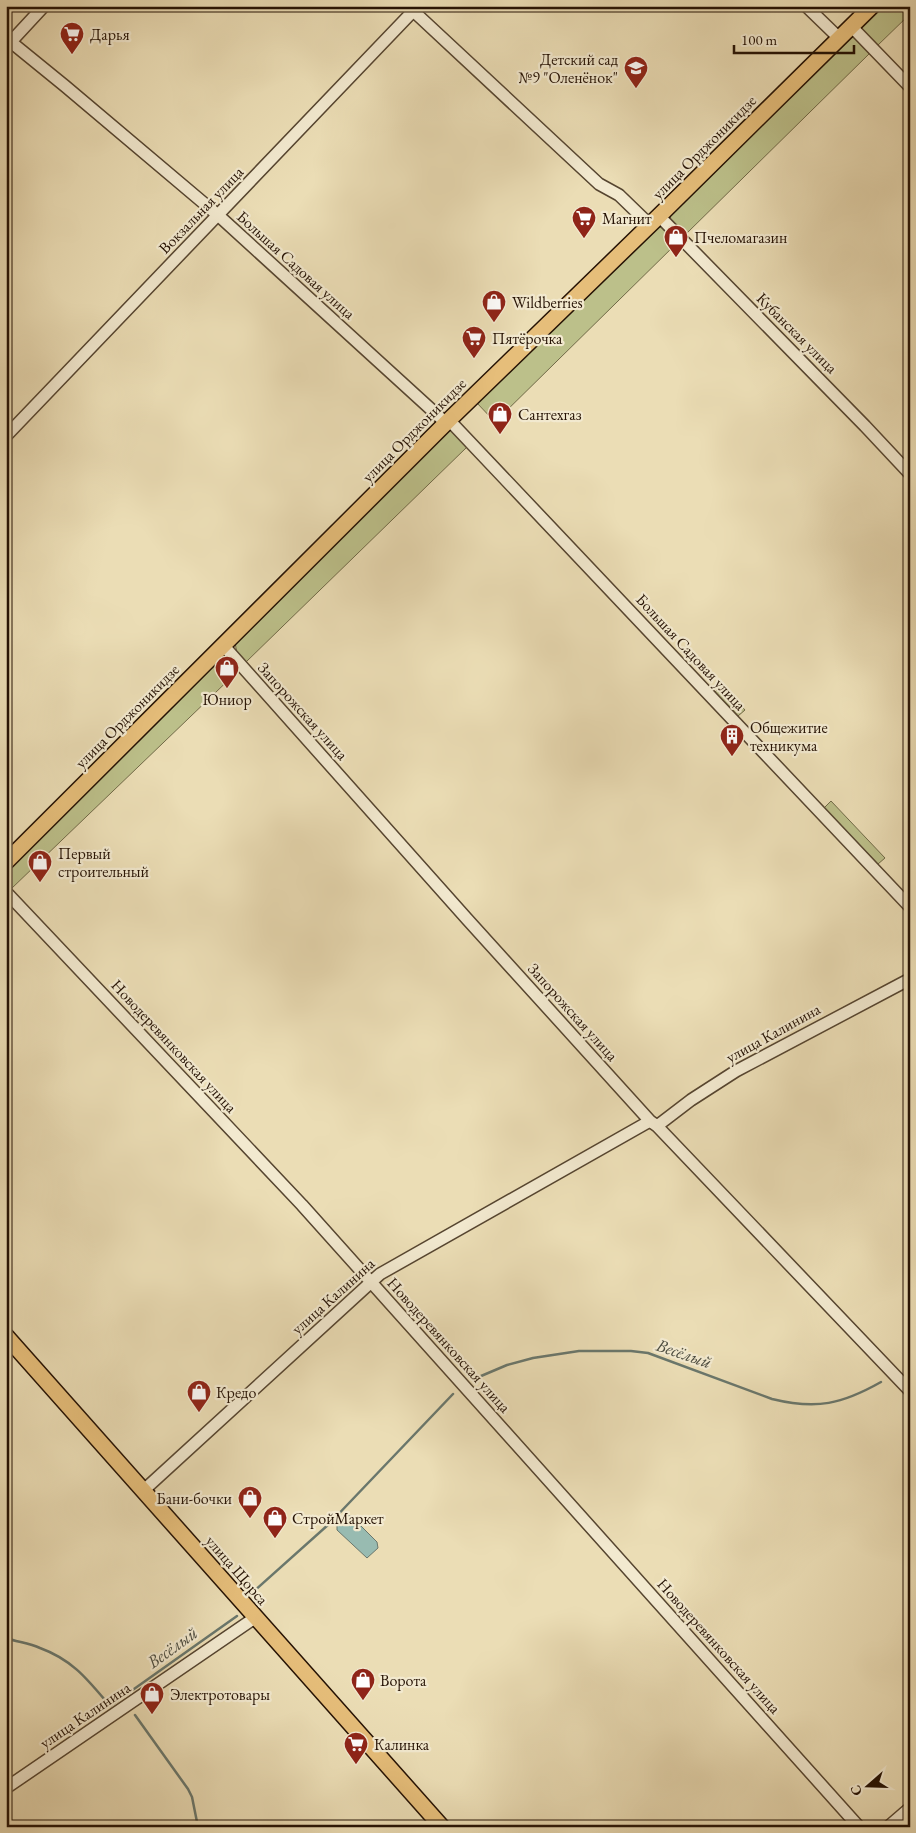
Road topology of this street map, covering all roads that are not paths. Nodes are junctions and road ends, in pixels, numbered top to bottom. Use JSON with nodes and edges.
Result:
{"nodes":[{"id":1,"x":44,"y":6,"type":"edge"},
{"id":2,"x":806,"y":6,"type":"edge"},
{"id":3,"x":872,"y":6,"type":"edge"},
{"id":4,"x":413,"y":8,"type":"edge"},
{"id":5,"x":851,"y":26,"type":"junction"},
{"id":6,"x":839,"y":38,"type":"junction"},
{"id":7,"x":8,"y":42,"type":"edge"},
{"id":8,"x":910,"y":87,"type":"edge"},
{"id":9,"x":219,"y":216,"type":"junction"},
{"id":10,"x":655,"y":221,"type":"junction"},
{"id":11,"x":447,"y":422,"type":"junction"},
{"id":12,"x":6,"y":436,"type":"edge"},
{"id":13,"x":910,"y":474,"type":"edge"},
{"id":14,"x":223,"y":645,"type":"junction"},
{"id":15,"x":6,"y":862,"type":"edge"},
{"id":16,"x":6,"y":892,"type":"edge"},
{"id":17,"x":910,"y":907,"type":"edge"},
{"id":18,"x":910,"y":979,"type":"edge"},
{"id":19,"x":653,"y":1123,"type":"junction"},
{"id":20,"x":372,"y":1283,"type":"junction"},
{"id":21,"x":6,"y":1336,"type":"edge"},
{"id":22,"x":910,"y":1391,"type":"edge"},
{"id":23,"x":144,"y":1490,"type":"junction"},
{"id":24,"x":256,"y":1617,"type":"junction"},
{"id":25,"x":6,"y":1788,"type":"edge"},
{"id":26,"x":910,"y":1808,"type":"edge"},
{"id":27,"x":442,"y":1827,"type":"edge"},
{"id":28,"x":859,"y":1827,"type":"edge"},
{"id":29,"x":888,"y":1827,"type":"edge"}],
"edges":[{"from":1,"to":7,"type":"street"},
{"from":2,"to":6,"type":"street"},
{"from":3,"to":5,"type":"main road","name":"улица Орджоникидзе"},
{"from":4,"to":9,"type":"street","name":"Вокзальная улица"},
{"from":4,"to":10,"type":"street","name":"Кубанская улица"},
{"from":5,"to":6,"type":"main road","name":"улица Орджоникидзе"},
{"from":5,"to":8,"type":"street"},
{"from":6,"to":10,"type":"main road","name":"улица Орджоникидзе"},
{"from":7,"to":9,"type":"street","name":"Большая Садовая улица"},
{"from":9,"to":11,"type":"street","name":"Большая Садовая улица"},
{"from":9,"to":12,"type":"street","name":"Вокзальная улица"},
{"from":10,"to":11,"type":"main road","name":"улица Орджоникидзе"},
{"from":10,"to":13,"type":"street","name":"Кубанская улица"},
{"from":11,"to":14,"type":"main road","name":"улица Орджоникидзе"},
{"from":11,"to":17,"type":"street","name":"Большая Садовая улица"},
{"from":14,"to":15,"type":"main road","name":"улица Орджоникидзе"},
{"from":14,"to":19,"type":"street","name":"Запорожская улица"},
{"from":16,"to":20,"type":"street","name":"Новодеревянковская улица"},
{"from":18,"to":19,"type":"street","name":"улица Калинина"},
{"from":19,"to":20,"type":"street","name":"улица Калинина"},
{"from":19,"to":22,"type":"street","name":"Запорожская улица"},
{"from":20,"to":23,"type":"street","name":"улица Калинина"},
{"from":20,"to":28,"type":"street","name":"Новодеревянковская улица"},
{"from":21,"to":23,"type":"main road","name":"улица Щорса"},
{"from":23,"to":24,"type":"main road","name":"улица Щорса"},
{"from":24,"to":25,"type":"street","name":"улица Калинина"},
{"from":24,"to":27,"type":"main road","name":"улица Щорса"},
{"from":26,"to":29,"type":"street"}]}
